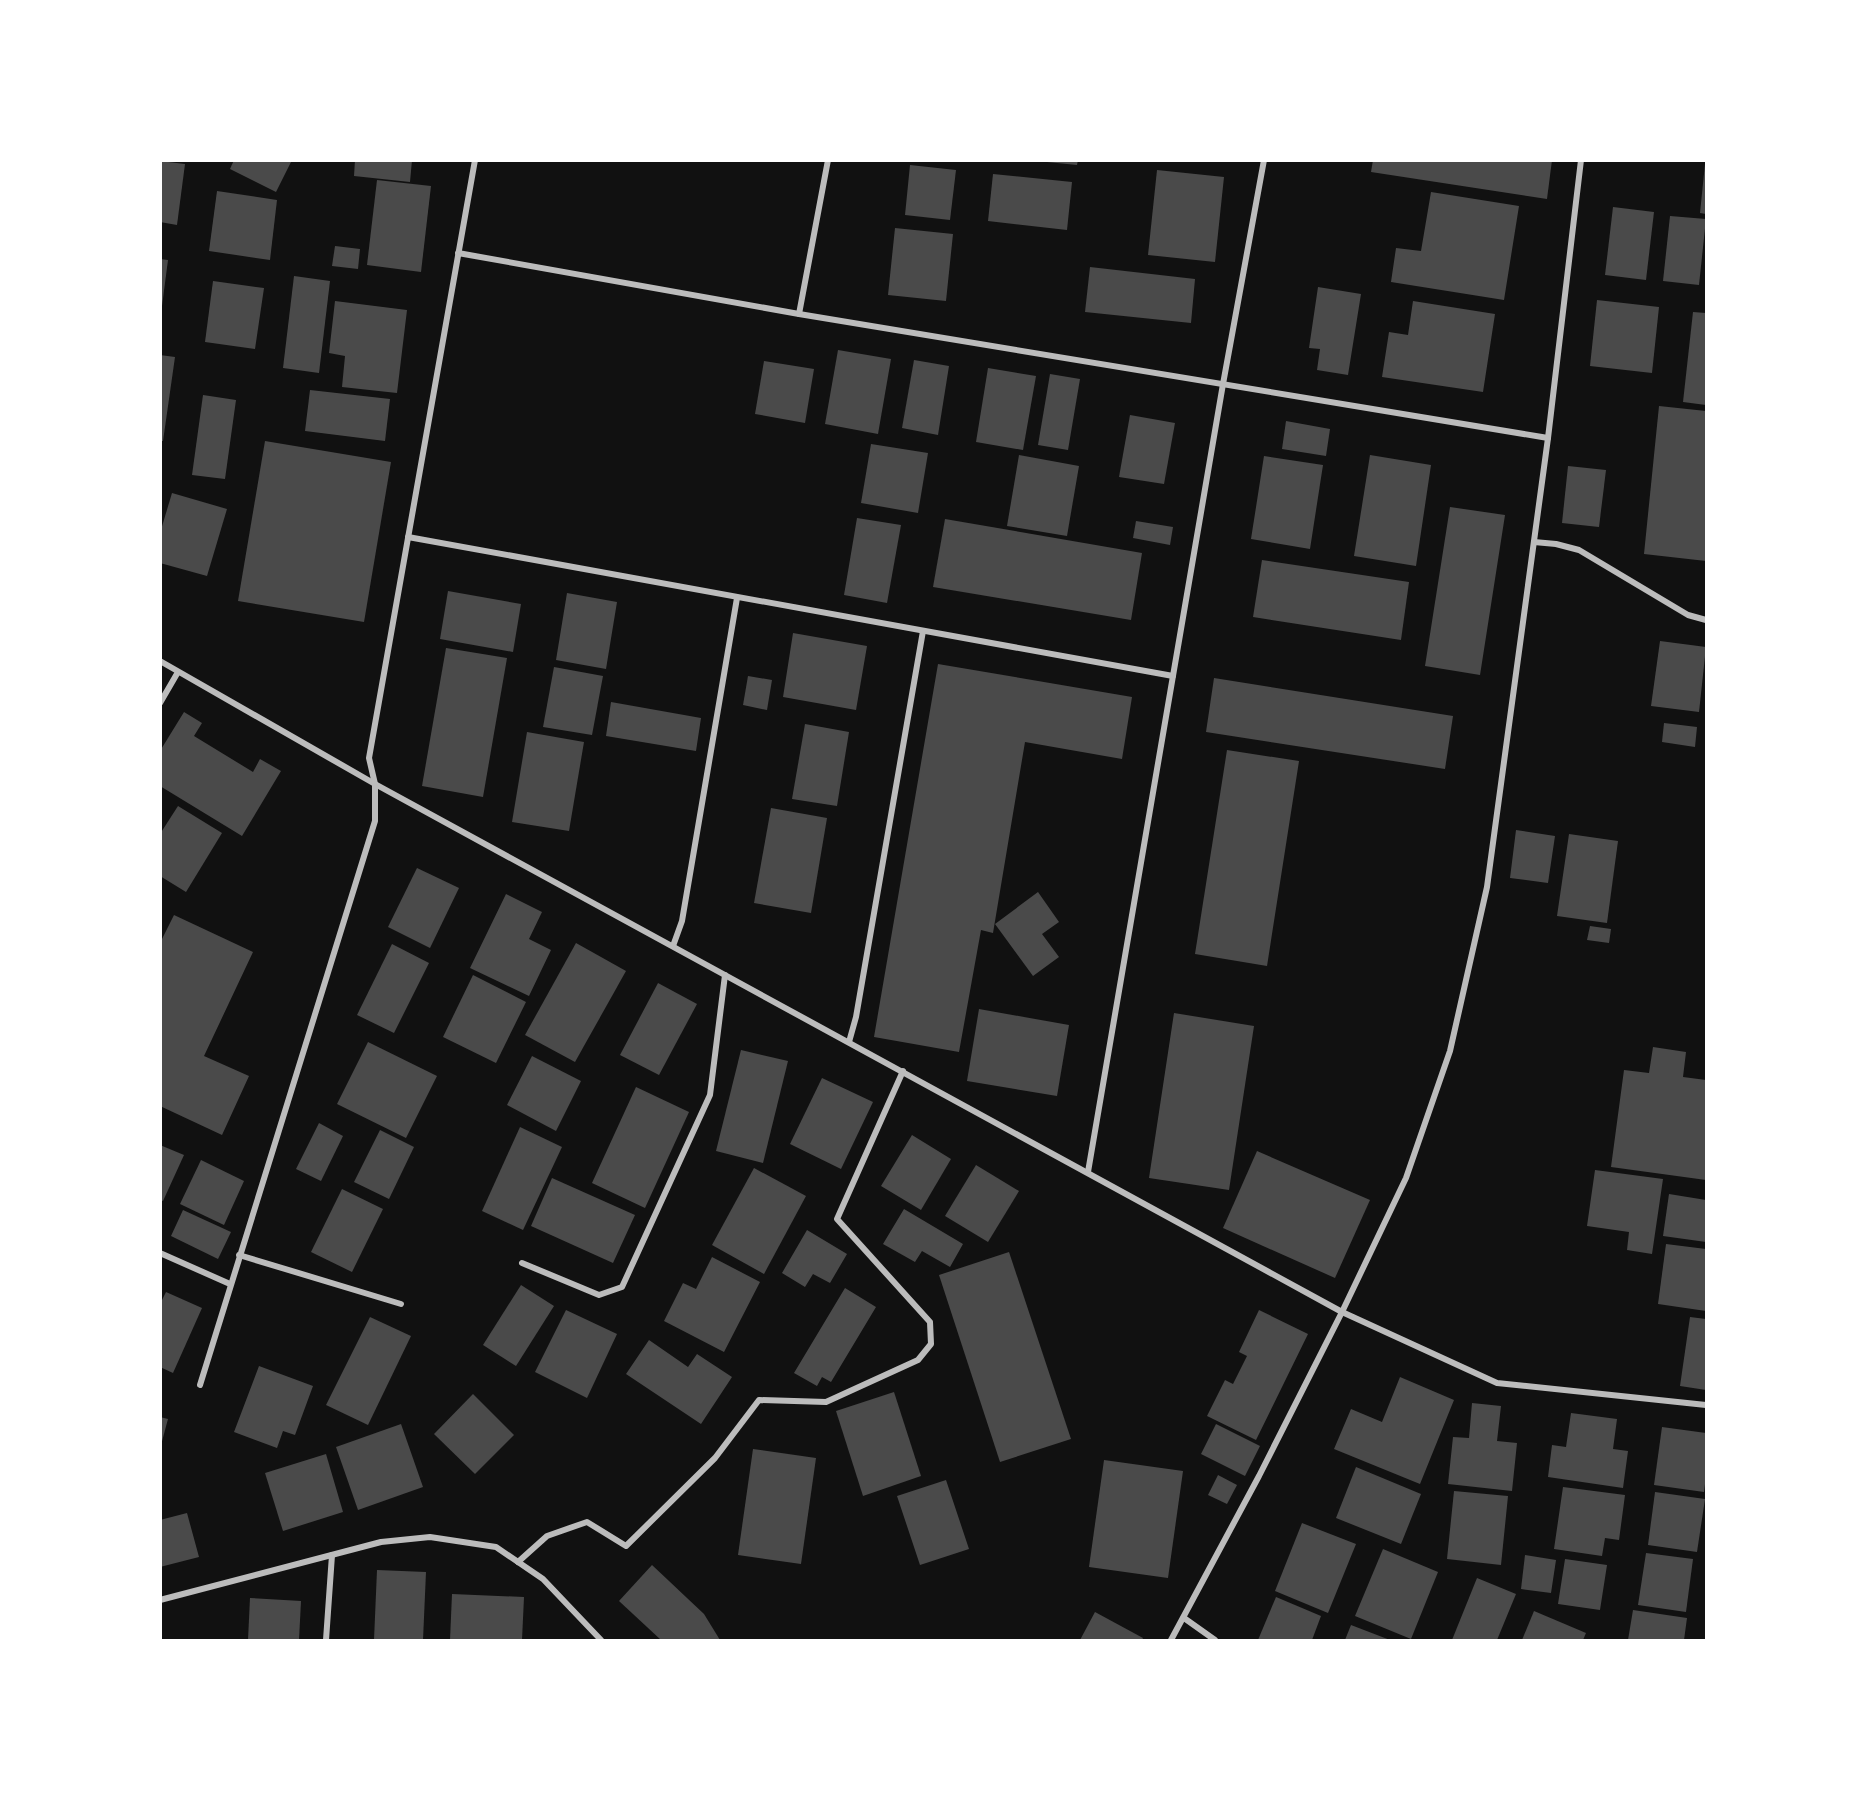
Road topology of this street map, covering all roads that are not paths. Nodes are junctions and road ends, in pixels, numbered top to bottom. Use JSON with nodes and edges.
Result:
{"nodes":[{"id":1,"x":475,"y":160,"type":"edge"},
{"id":2,"x":828,"y":160,"type":"edge"},
{"id":3,"x":1264,"y":160,"type":"edge"},
{"id":4,"x":1581,"y":160,"type":"edge"},
{"id":5,"x":458,"y":253,"type":"junction"},
{"id":6,"x":799,"y":314,"type":"junction"},
{"id":7,"x":1223,"y":384,"type":"junction"},
{"id":8,"x":1548,"y":438,"type":"junction"},
{"id":9,"x":408,"y":537,"type":"junction"},
{"id":10,"x":1534,"y":542,"type":"junction"},
{"id":11,"x":736,"y":598,"type":"junction"},
{"id":12,"x":1707,"y":621,"type":"edge"},
{"id":13,"x":923,"y":631,"type":"junction"},
{"id":14,"x":160,"y":661,"type":"edge"},
{"id":15,"x":178,"y":672,"type":"junction"},
{"id":16,"x":1173,"y":676,"type":"junction"},
{"id":17,"x":160,"y":703,"type":"edge"},
{"id":18,"x":375,"y":784,"type":"junction"},
{"id":19,"x":673,"y":946,"type":"junction"},
{"id":20,"x":725,"y":975,"type":"junction"},
{"id":21,"x":849,"y":1042,"type":"junction"},
{"id":22,"x":903,"y":1071,"type":"junction"},
{"id":23,"x":1088,"y":1172,"type":"junction"},
{"id":24,"x":160,"y":1253,"type":"edge"},
{"id":25,"x":239,"y":1255,"type":"junction"},
{"id":26,"x":522,"y":1263,"type":"dead end"},
{"id":27,"x":230,"y":1284,"type":"junction"},
{"id":28,"x":401,"y":1304,"type":"dead end"},
{"id":29,"x":1342,"y":1312,"type":"junction"},
{"id":30,"x":200,"y":1385,"type":"dead end"},
{"id":31,"x":1707,"y":1405,"type":"edge"},
{"id":32,"x":332,"y":1555,"type":"junction"},
{"id":33,"x":518,"y":1562,"type":"junction"},
{"id":34,"x":160,"y":1600,"type":"edge"},
{"id":35,"x":1184,"y":1618,"type":"junction"},
{"id":36,"x":326,"y":1641,"type":"edge"},
{"id":37,"x":601,"y":1641,"type":"edge"},
{"id":38,"x":1171,"y":1641,"type":"edge"},
{"id":39,"x":1215,"y":1641,"type":"edge"}],
"edges":[{"from":1,"to":5,"type":"street"},
{"from":2,"to":6,"type":"street"},
{"from":3,"to":7,"type":"street"},
{"from":4,"to":8,"type":"street"},
{"from":5,"to":6,"type":"street"},
{"from":5,"to":9,"type":"street"},
{"from":6,"to":7,"type":"street"},
{"from":7,"to":8,"type":"street"},
{"from":7,"to":16,"type":"street"},
{"from":8,"to":10,"type":"street"},
{"from":9,"to":11,"type":"street"},
{"from":9,"to":18,"type":"street"},
{"from":10,"to":12,"type":"street"},
{"from":10,"to":29,"type":"street"},
{"from":11,"to":13,"type":"street"},
{"from":11,"to":19,"type":"street"},
{"from":13,"to":16,"type":"street"},
{"from":13,"to":21,"type":"street"},
{"from":14,"to":15,"type":"street"},
{"from":15,"to":17,"type":"street"},
{"from":15,"to":18,"type":"street"},
{"from":16,"to":23,"type":"street"},
{"from":18,"to":19,"type":"street"},
{"from":18,"to":25,"type":"street"},
{"from":19,"to":20,"type":"street"},
{"from":20,"to":21,"type":"street"},
{"from":20,"to":26,"type":"street"},
{"from":21,"to":22,"type":"street"},
{"from":22,"to":23,"type":"street"},
{"from":22,"to":33,"type":"street"},
{"from":23,"to":29,"type":"street"},
{"from":24,"to":27,"type":"street"},
{"from":25,"to":27,"type":"street"},
{"from":25,"to":28,"type":"street"},
{"from":27,"to":30,"type":"street"},
{"from":29,"to":31,"type":"street"},
{"from":29,"to":35,"type":"street"},
{"from":32,"to":33,"type":"street"},
{"from":32,"to":34,"type":"street"},
{"from":32,"to":36,"type":"street"},
{"from":33,"to":37,"type":"street"},
{"from":35,"to":38,"type":"street"},
{"from":35,"to":39,"type":"street"}]}
